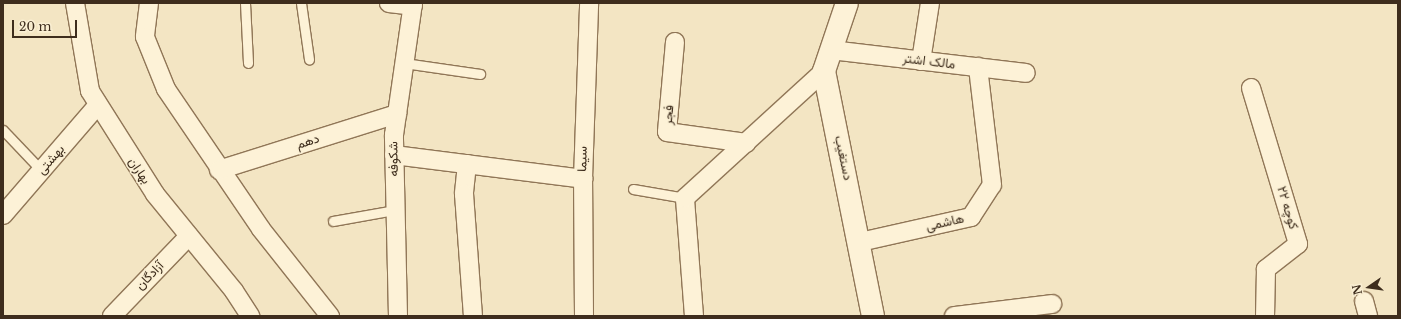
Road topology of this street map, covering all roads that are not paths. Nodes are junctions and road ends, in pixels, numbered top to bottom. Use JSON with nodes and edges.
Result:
{"nodes":[{"id":1,"x":75,"y":3,"type":"edge"},
{"id":2,"x":149,"y":3,"type":"edge"},
{"id":3,"x":245,"y":3,"type":"edge"},
{"id":4,"x":301,"y":3,"type":"edge"},
{"id":5,"x":389,"y":3,"type":"edge"},
{"id":6,"x":589,"y":3,"type":"edge"},
{"id":7,"x":847,"y":3,"type":"edge"},
{"id":8,"x":930,"y":3,"type":"edge"},
{"id":9,"x":413,"y":4,"type":"edge"},
{"id":10,"x":675,"y":42,"type":"dead end"},
{"id":11,"x":831,"y":50,"type":"junction"},
{"id":12,"x":310,"y":59,"type":"dead end"},
{"id":13,"x":921,"y":60,"type":"junction"},
{"id":14,"x":248,"y":63,"type":"dead end"},
{"id":15,"x":404,"y":63,"type":"junction"},
{"id":16,"x":978,"y":67,"type":"junction"},
{"id":17,"x":824,"y":71,"type":"junction"},
{"id":18,"x":1026,"y":73,"type":"dead end"},
{"id":19,"x":480,"y":74,"type":"dead end"},
{"id":20,"x":1251,"y":88,"type":"dead end"},
{"id":21,"x":98,"y":105,"type":"junction"},
{"id":22,"x":397,"y":114,"type":"junction"},
{"id":23,"x":3,"y":130,"type":"edge"},
{"id":24,"x":746,"y":143,"type":"junction"},
{"id":25,"x":394,"y":156,"type":"junction"},
{"id":26,"x":467,"y":164,"type":"junction"},
{"id":27,"x":41,"y":170,"type":"junction"},
{"id":28,"x":219,"y":170,"type":"junction"},
{"id":29,"x":582,"y":179,"type":"junction"},
{"id":30,"x":633,"y":189,"type":"dead end"},
{"id":31,"x":685,"y":198,"type":"junction"},
{"id":32,"x":395,"y":210,"type":"junction"},
{"id":33,"x":3,"y":214,"type":"edge"},
{"id":34,"x":333,"y":221,"type":"dead end"},
{"id":35,"x":189,"y":236,"type":"junction"},
{"id":36,"x":860,"y":242,"type":"junction"},
{"id":37,"x":1052,"y":304,"type":"dead end"},
{"id":38,"x":112,"y":316,"type":"edge"},
{"id":39,"x":250,"y":316,"type":"edge"},
{"id":40,"x":330,"y":316,"type":"edge"},
{"id":41,"x":398,"y":316,"type":"edge"},
{"id":42,"x":473,"y":316,"type":"edge"},
{"id":43,"x":584,"y":316,"type":"edge"},
{"id":44,"x":694,"y":316,"type":"edge"},
{"id":45,"x":872,"y":316,"type":"edge"},
{"id":46,"x":954,"y":316,"type":"edge"},
{"id":47,"x":1265,"y":316,"type":"edge"}],
"edges":[{"from":1,"to":21,"type":"street","name":"بهاران"},
{"from":2,"to":28,"type":"street"},
{"from":3,"to":14,"type":"lane"},
{"from":4,"to":12,"type":"lane"},
{"from":5,"to":9,"type":"street"},
{"from":6,"to":29,"type":"street","name":"سیما"},
{"from":7,"to":11,"type":"street"},
{"from":8,"to":13,"type":"street"},
{"from":9,"to":15,"type":"street","name":"شکوفه"},
{"from":10,"to":24,"type":"street","name":"فجر"},
{"from":11,"to":13,"type":"street","name":"مالک اشتر"},
{"from":11,"to":17,"type":"street"},
{"from":13,"to":16,"type":"street","name":"مالک اشتر"},
{"from":15,"to":19,"type":"lane"},
{"from":15,"to":22,"type":"street","name":"شکوفه"},
{"from":16,"to":18,"type":"street","name":"مالک اشتر"},
{"from":16,"to":36,"type":"street","name":"هاشمی"},
{"from":17,"to":24,"type":"street"},
{"from":17,"to":36,"type":"street","name":"دستغیب"},
{"from":20,"to":47,"type":"street","name":"کوچه ۲۲"},
{"from":21,"to":27,"type":"street","name":"بهشتی"},
{"from":21,"to":35,"type":"street","name":"بهاران"},
{"from":22,"to":25,"type":"street","name":"شکوفه"},
{"from":22,"to":28,"type":"street","name":"دهم"},
{"from":23,"to":27,"type":"lane"},
{"from":24,"to":31,"type":"street"},
{"from":25,"to":26,"type":"street"},
{"from":25,"to":32,"type":"street","name":"شکوفه"},
{"from":26,"to":29,"type":"street"},
{"from":26,"to":42,"type":"street"},
{"from":27,"to":33,"type":"street","name":"بهشتی"},
{"from":28,"to":40,"type":"street"},
{"from":29,"to":43,"type":"street","name":"سیما"},
{"from":30,"to":31,"type":"lane"},
{"from":31,"to":44,"type":"street"},
{"from":32,"to":34,"type":"lane"},
{"from":32,"to":41,"type":"street","name":"شکوفه"},
{"from":35,"to":38,"type":"street","name":"آزادگان"},
{"from":35,"to":39,"type":"street","name":"بهاران"},
{"from":36,"to":45,"type":"street","name":"دستغیب"},
{"from":37,"to":46,"type":"street"}]}
